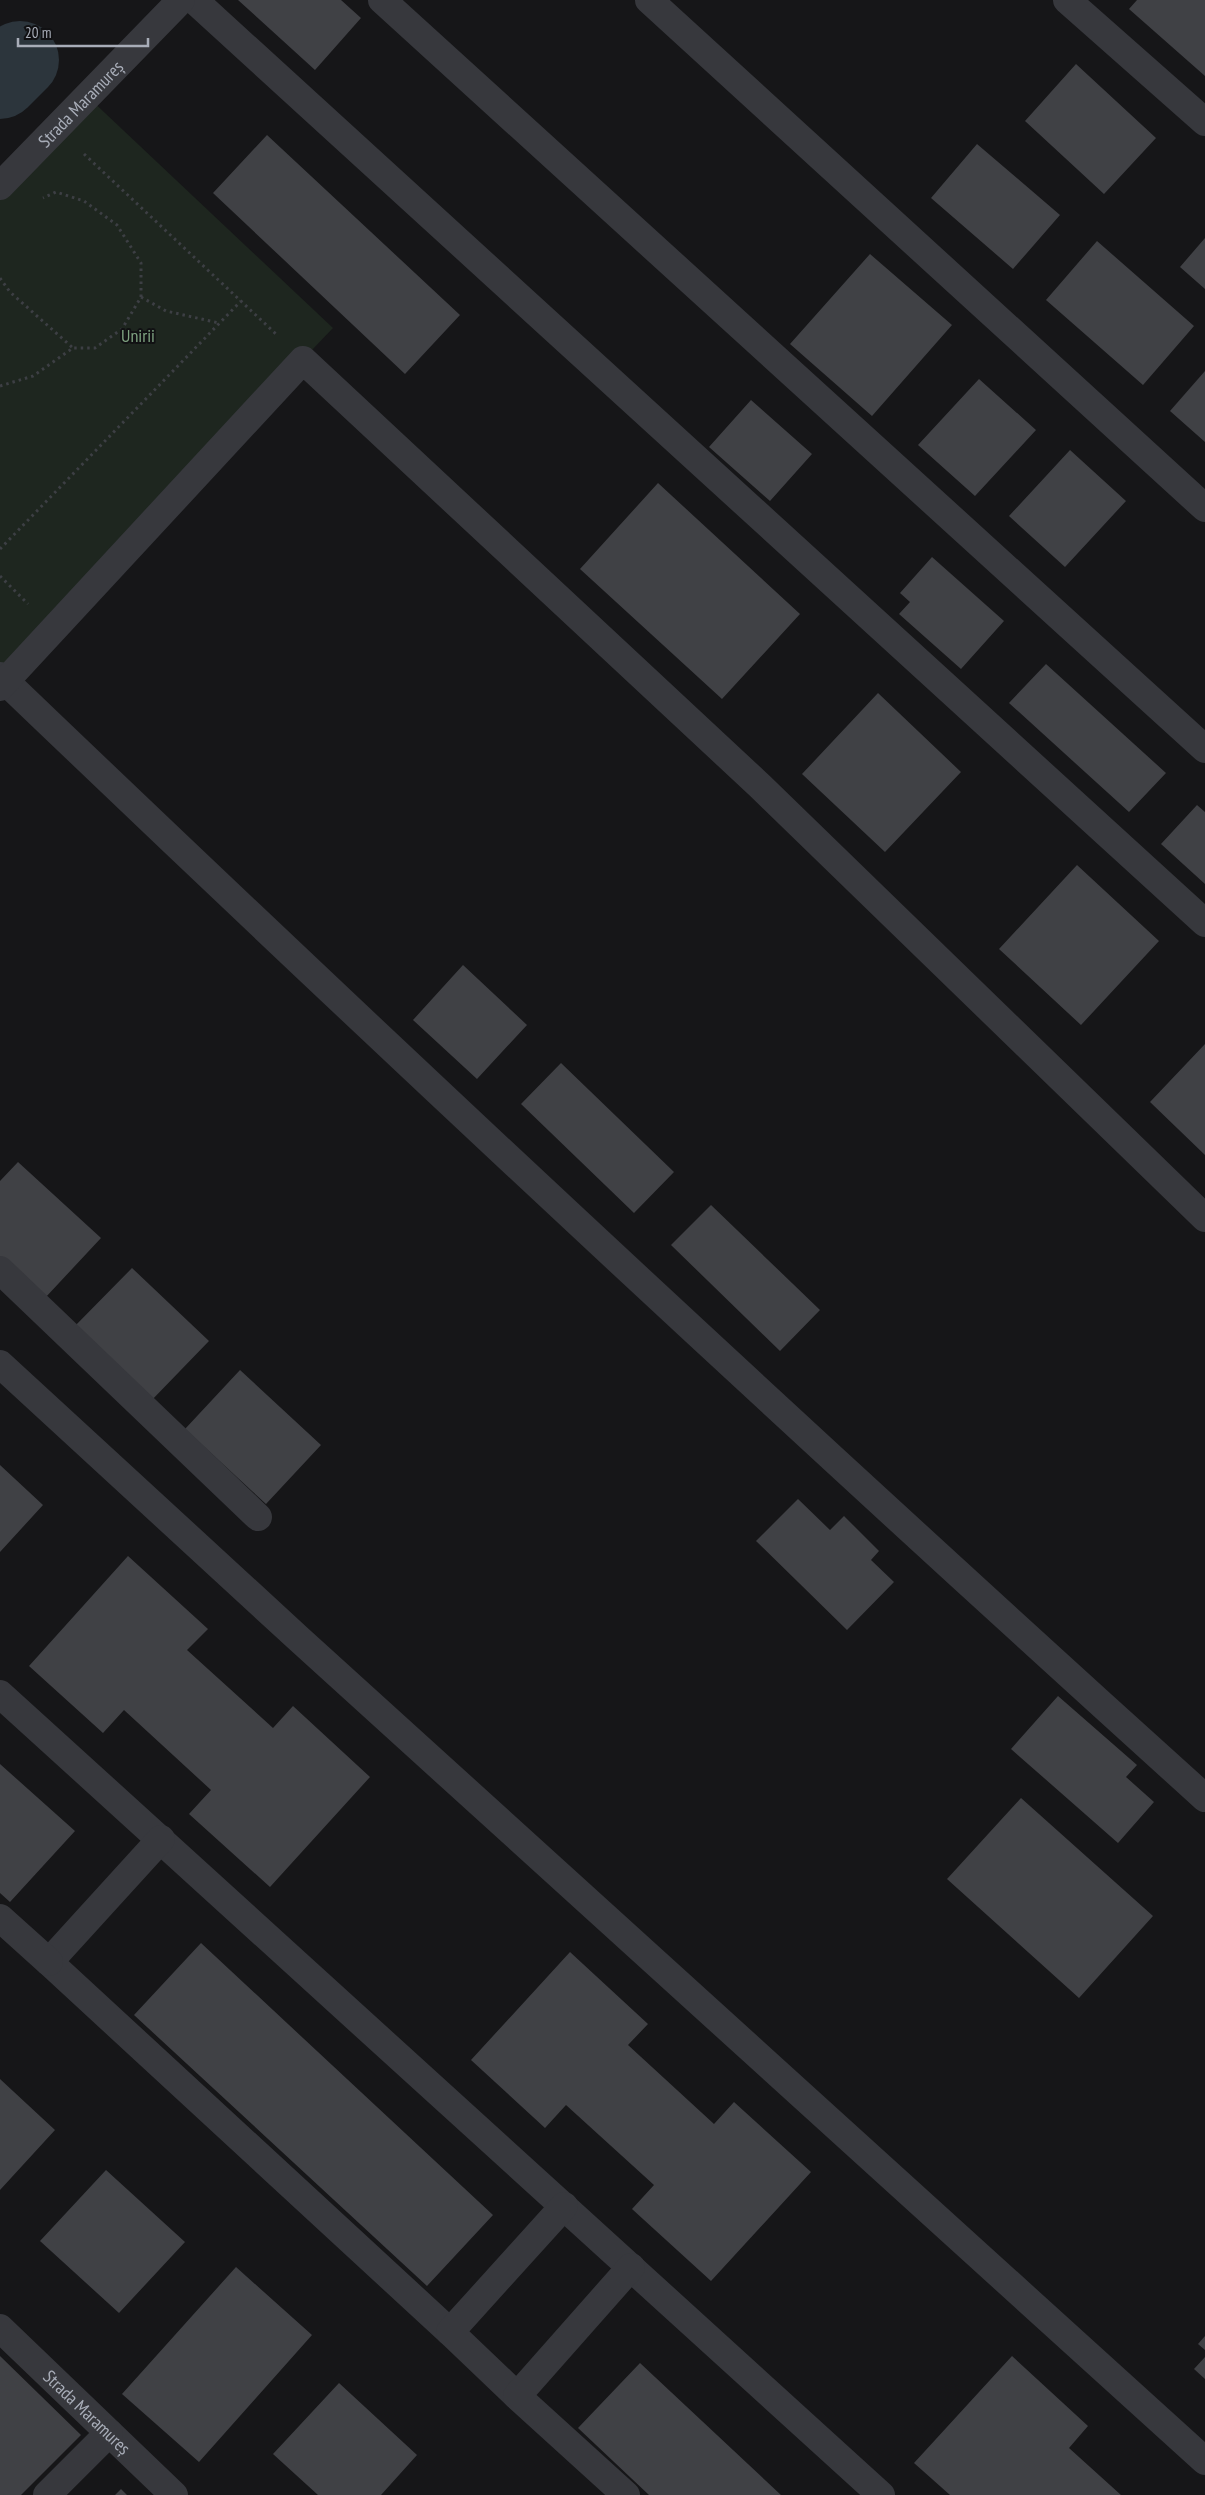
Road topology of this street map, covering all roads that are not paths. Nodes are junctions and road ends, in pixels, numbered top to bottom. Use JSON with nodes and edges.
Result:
{"nodes":[{"id":1,"x":181,"y":0,"type":"edge"},
{"id":2,"x":194,"y":0,"type":"edge"},
{"id":3,"x":382,"y":0,"type":"edge"},
{"id":4,"x":649,"y":0,"type":"edge"},
{"id":5,"x":1067,"y":0,"type":"edge"},
{"id":6,"x":1205,"y":122,"type":"edge"},
{"id":7,"x":0,"y":186,"type":"edge"},
{"id":8,"x":1205,"y":508,"type":"edge"},
{"id":9,"x":2,"y":681,"type":"edge"},
{"id":10,"x":1205,"y":749,"type":"edge"},
{"id":11,"x":1205,"y":924,"type":"edge"},
{"id":12,"x":1205,"y":1218,"type":"edge"},
{"id":13,"x":0,"y":1270,"type":"edge"},
{"id":14,"x":0,"y":1364,"type":"edge"},
{"id":15,"x":258,"y":1517,"type":"dead end"},
{"id":16,"x":0,"y":1694,"type":"edge"},
{"id":17,"x":1205,"y":1798,"type":"edge"},
{"id":18,"x":160,"y":1839,"type":"junction"},
{"id":19,"x":0,"y":1918,"type":"edge"},
{"id":20,"x":49,"y":1962,"type":"junction"},
{"id":21,"x":564,"y":2206,"type":"junction"},
{"id":22,"x":632,"y":2267,"type":"junction"},
{"id":23,"x":0,"y":2328,"type":"edge"},
{"id":24,"x":450,"y":2332,"type":"junction"},
{"id":25,"x":517,"y":2396,"type":"junction"},
{"id":26,"x":110,"y":2433,"type":"junction"},
{"id":27,"x":1205,"y":2461,"type":"edge"},
{"id":28,"x":47,"y":2495,"type":"edge"},
{"id":29,"x":174,"y":2495,"type":"edge"},
{"id":30,"x":626,"y":2495,"type":"edge"},
{"id":31,"x":881,"y":2495,"type":"edge"}],
"edges":[{"from":1,"to":7,"type":"street","name":"Strada Maramureș"},
{"from":2,"to":11,"type":"street"},
{"from":3,"to":10,"type":"street"},
{"from":4,"to":8,"type":"street"},
{"from":5,"to":6,"type":"street"},
{"from":9,"to":12,"type":"street"},
{"from":9,"to":17,"type":"street"},
{"from":13,"to":15,"type":"street"},
{"from":14,"to":27,"type":"street"},
{"from":16,"to":18,"type":"street"},
{"from":18,"to":20,"type":"street"},
{"from":18,"to":21,"type":"street"},
{"from":19,"to":20,"type":"street"},
{"from":20,"to":24,"type":"street"},
{"from":21,"to":22,"type":"street"},
{"from":21,"to":24,"type":"street"},
{"from":22,"to":25,"type":"street"},
{"from":22,"to":31,"type":"street"},
{"from":23,"to":26,"type":"street","name":"Strada Maramureș"},
{"from":24,"to":25,"type":"street"},
{"from":25,"to":30,"type":"street"},
{"from":26,"to":28,"type":"street"},
{"from":26,"to":29,"type":"street","name":"Strada Maramureș"}]}
